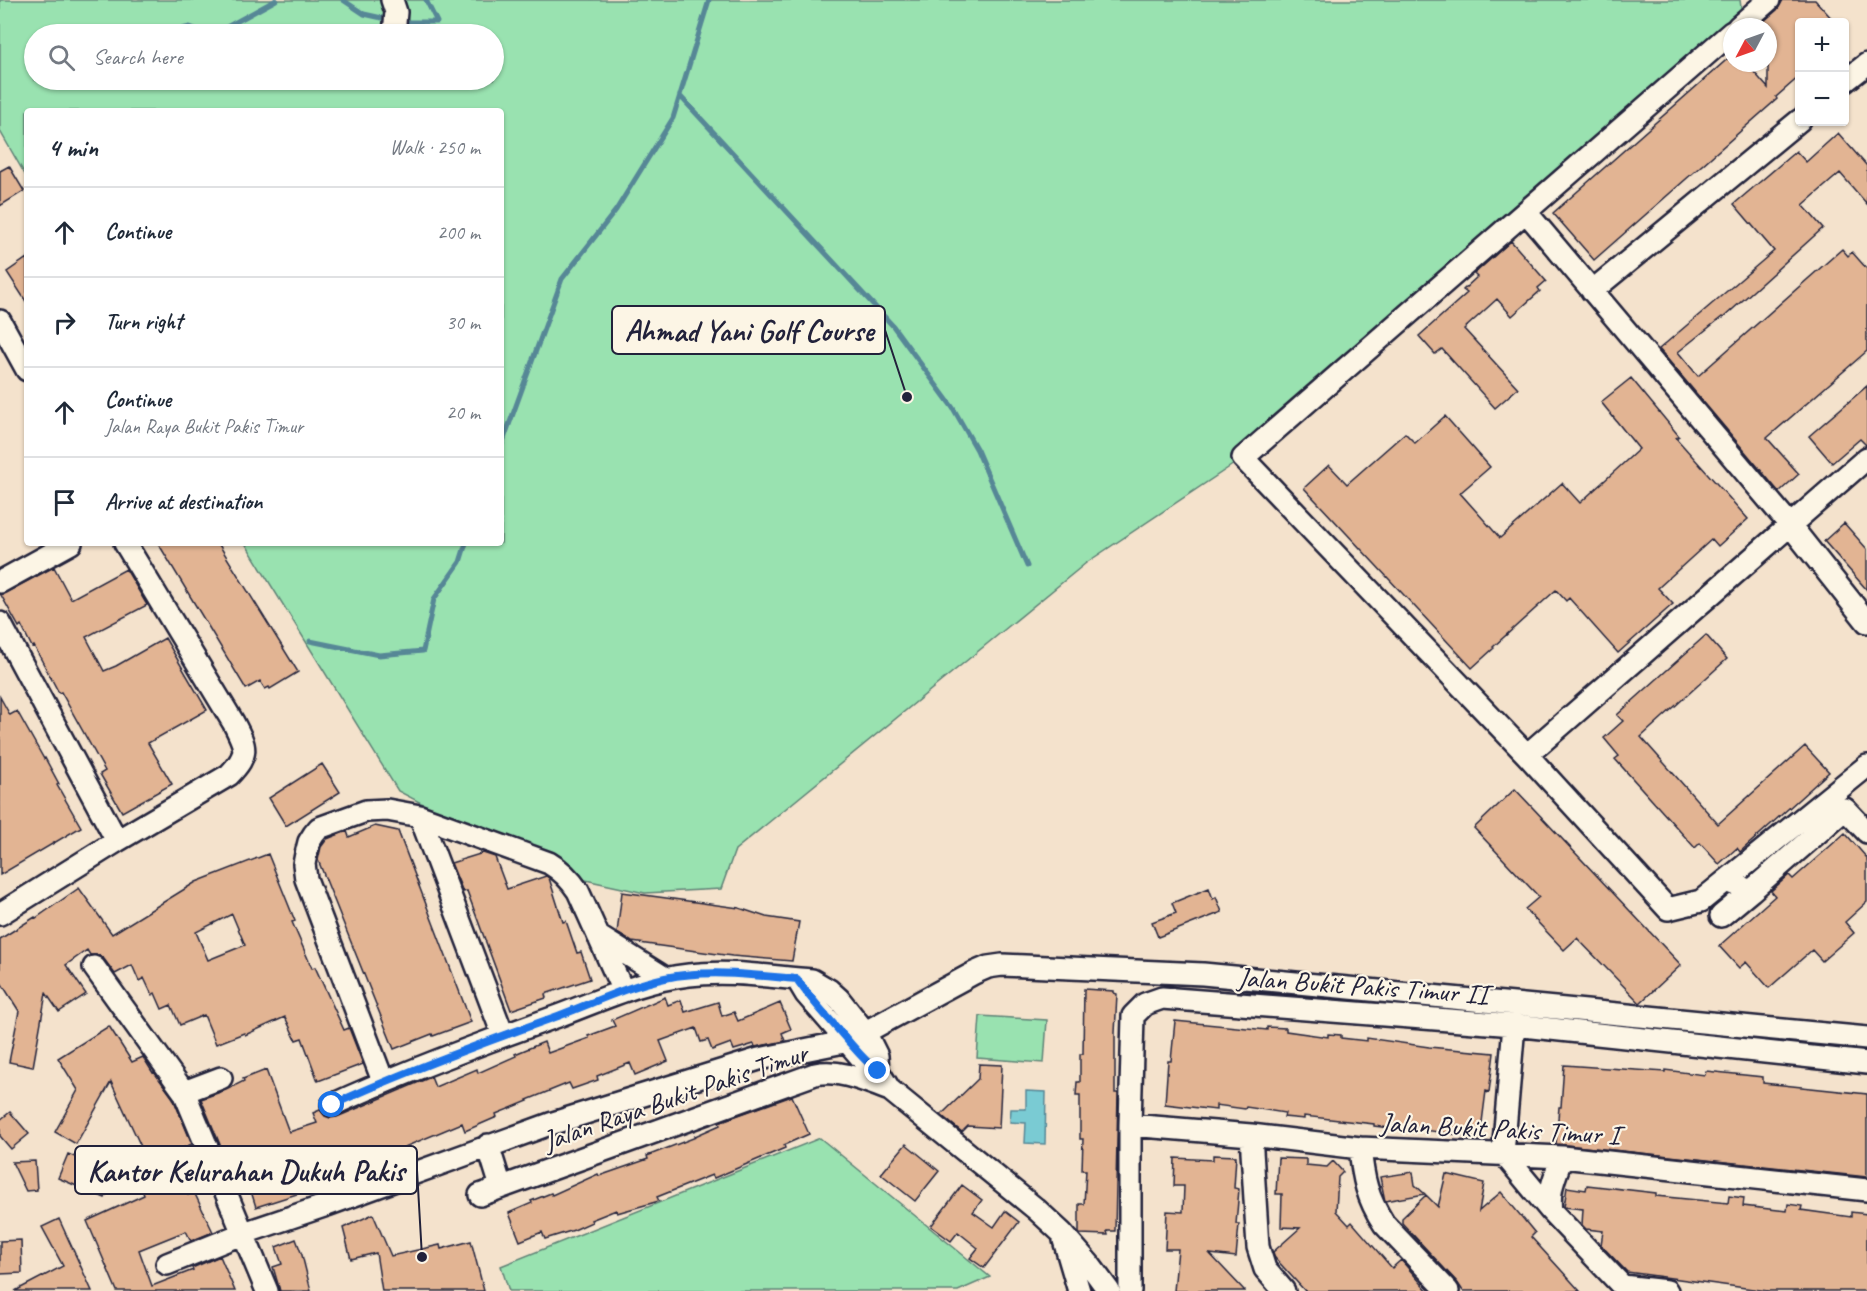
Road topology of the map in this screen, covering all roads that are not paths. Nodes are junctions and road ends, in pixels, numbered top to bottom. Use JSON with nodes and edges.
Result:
{"nodes":[{"id":1,"x":392,"y":0,"type":"edge"},
{"id":2,"x":1769,"y":0,"type":"edge"},
{"id":3,"x":1748,"y":18,"type":"edge"},
{"id":4,"x":395,"y":24,"type":"edge"},
{"id":5,"x":1723,"y":40,"type":"edge"},
{"id":6,"x":1867,"y":64,"type":"edge"},
{"id":7,"x":1849,"y":79,"type":"edge"},
{"id":8,"x":1795,"y":124,"type":"edge"},
{"id":9,"x":1526,"y":212,"type":"junction"},
{"id":10,"x":1592,"y":291,"type":"junction"},
{"id":11,"x":0,"y":321,"type":"edge"},
{"id":12,"x":24,"y":365,"type":"edge"},
{"id":13,"x":1867,"y":458,"type":"edge"},
{"id":14,"x":1790,"y":525,"type":"junction"},
{"id":15,"x":66,"y":546,"type":"edge"},
{"id":16,"x":127,"y":546,"type":"edge"},
{"id":17,"x":0,"y":582,"type":"edge"},
{"id":18,"x":1867,"y":622,"type":"edge"},
{"id":19,"x":2,"y":631,"type":"edge"},
{"id":20,"x":1527,"y":755,"type":"junction"},
{"id":21,"x":1867,"y":766,"type":"edge"},
{"id":22,"x":420,"y":816,"type":"junction"},
{"id":23,"x":1867,"y":832,"type":"edge"},
{"id":24,"x":117,"y":841,"type":"junction"},
{"id":25,"x":1726,"y":881,"type":"junction"},
{"id":26,"x":1751,"y":891,"type":"junction"},
{"id":27,"x":0,"y":914,"type":"edge"},
{"id":28,"x":1721,"y":916,"type":"dead end"},
{"id":29,"x":598,"y":936,"type":"junction"},
{"id":30,"x":94,"y":967,"type":"dead end"},
{"id":31,"x":665,"y":978,"type":"junction"},
{"id":32,"x":623,"y":991,"type":"junction"},
{"id":33,"x":1514,"y":1025,"type":"junction"},
{"id":34,"x":503,"y":1035,"type":"junction"},
{"id":35,"x":857,"y":1037,"type":"junction"},
{"id":36,"x":1867,"y":1038,"type":"edge"},
{"id":37,"x":1867,"y":1063,"type":"edge"},
{"id":38,"x":221,"y":1078,"type":"dead end"},
{"id":39,"x":382,"y":1081,"type":"junction"},
{"id":40,"x":890,"y":1090,"type":"junction"},
{"id":41,"x":184,"y":1092,"type":"junction"},
{"id":42,"x":332,"y":1105,"type":"dead end"},
{"id":43,"x":1130,"y":1125,"type":"junction"},
{"id":44,"x":1251,"y":1135,"type":"junction"},
{"id":45,"x":488,"y":1145,"type":"junction"},
{"id":46,"x":1360,"y":1148,"type":"junction"},
{"id":47,"x":1503,"y":1153,"type":"junction"},
{"id":48,"x":1562,"y":1157,"type":"junction"},
{"id":49,"x":501,"y":1187,"type":"junction"},
{"id":50,"x":1867,"y":1190,"type":"edge"},
{"id":51,"x":480,"y":1195,"type":"dead end"},
{"id":52,"x":1551,"y":1211,"type":"junction"},
{"id":53,"x":244,"y":1233,"type":"junction"},
{"id":54,"x":1062,"y":1233,"type":"junction"},
{"id":55,"x":167,"y":1264,"type":"dead end"},
{"id":56,"x":1624,"y":1288,"type":"edge"},
{"id":57,"x":267,"y":1291,"type":"edge"},
{"id":58,"x":1079,"y":1291,"type":"edge"},
{"id":59,"x":1109,"y":1291,"type":"edge"},
{"id":60,"x":1130,"y":1291,"type":"edge"},
{"id":61,"x":1284,"y":1291,"type":"edge"},
{"id":62,"x":1448,"y":1291,"type":"edge"},
{"id":63,"x":1667,"y":1291,"type":"edge"}],
"edges":[{"from":1,"to":4,"type":"street"},
{"from":2,"to":3,"type":"street"},
{"from":5,"to":9,"type":"street"},
{"from":6,"to":7,"type":"street"},
{"from":8,"to":10,"type":"street"},
{"from":9,"to":10,"type":"street"},
{"from":9,"to":20,"type":"street"},
{"from":10,"to":14,"type":"street"},
{"from":11,"to":12,"type":"street"},
{"from":13,"to":14,"type":"street"},
{"from":14,"to":18,"type":"street"},
{"from":14,"to":20,"type":"street"},
{"from":15,"to":17,"type":"street"},
{"from":16,"to":24,"type":"street"},
{"from":19,"to":24,"type":"street"},
{"from":20,"to":25,"type":"street"},
{"from":21,"to":25,"type":"street"},
{"from":22,"to":29,"type":"street"},
{"from":22,"to":34,"type":"street"},
{"from":22,"to":39,"type":"street"},
{"from":23,"to":26,"type":"street"},
{"from":24,"to":27,"type":"street"},
{"from":25,"to":26,"type":"street"},
{"from":26,"to":28,"type":"street"},
{"from":29,"to":31,"type":"street"},
{"from":29,"to":32,"type":"street"},
{"from":30,"to":41,"type":"street"},
{"from":31,"to":32,"type":"street"},
{"from":31,"to":35,"type":"street","name":"Jalan Raya Bukit Pakis Timur"},
{"from":32,"to":34,"type":"street"},
{"from":33,"to":37,"type":"street","name":"Jalan Bukit Pakis Timur II"},
{"from":33,"to":43,"type":"street","name":"Jalan Bukit Pakis Timur II"},
{"from":33,"to":47,"type":"street"},
{"from":34,"to":39,"type":"street"},
{"from":35,"to":36,"type":"street"},
{"from":35,"to":40,"type":"street","name":"Jalan Raya Bukit Pakis Timur"},
{"from":35,"to":45,"type":"street"},
{"from":38,"to":41,"type":"street"},
{"from":39,"to":42,"type":"street"},
{"from":40,"to":49,"type":"street","name":"Jalan Raya Bukit Pakis Timur"},
{"from":40,"to":54,"type":"street","name":"Jalan Raya Bukit Pakis Timur"},
{"from":41,"to":53,"type":"street"},
{"from":43,"to":44,"type":"street","name":"Jalan Bukit Pakis Timur I"},
{"from":43,"to":60,"type":"street","name":"Jalan Bukit Pakis Timur II"},
{"from":44,"to":46,"type":"street","name":"Jalan Bukit Pakis Timur I"},
{"from":44,"to":61,"type":"street"},
{"from":45,"to":49,"type":"street"},
{"from":45,"to":53,"type":"street"},
{"from":46,"to":47,"type":"street","name":"Jalan Bukit Pakis Timur I"},
{"from":46,"to":62,"type":"street"},
{"from":47,"to":48,"type":"street","name":"Jalan Bukit Pakis Timur I"},
{"from":47,"to":52,"type":"street"},
{"from":48,"to":50,"type":"street","name":"Jalan Bukit Pakis Timur I"},
{"from":48,"to":52,"type":"street"},
{"from":49,"to":51,"type":"street","name":"Jalan Raya Bukit Pakis Timur"},
{"from":52,"to":56,"type":"street"},
{"from":53,"to":55,"type":"street"},
{"from":53,"to":57,"type":"street"},
{"from":54,"to":58,"type":"street"},
{"from":54,"to":59,"type":"street","name":"Jalan Raya Bukit Pakis Timur"},
{"from":56,"to":63,"type":"street"}]}
